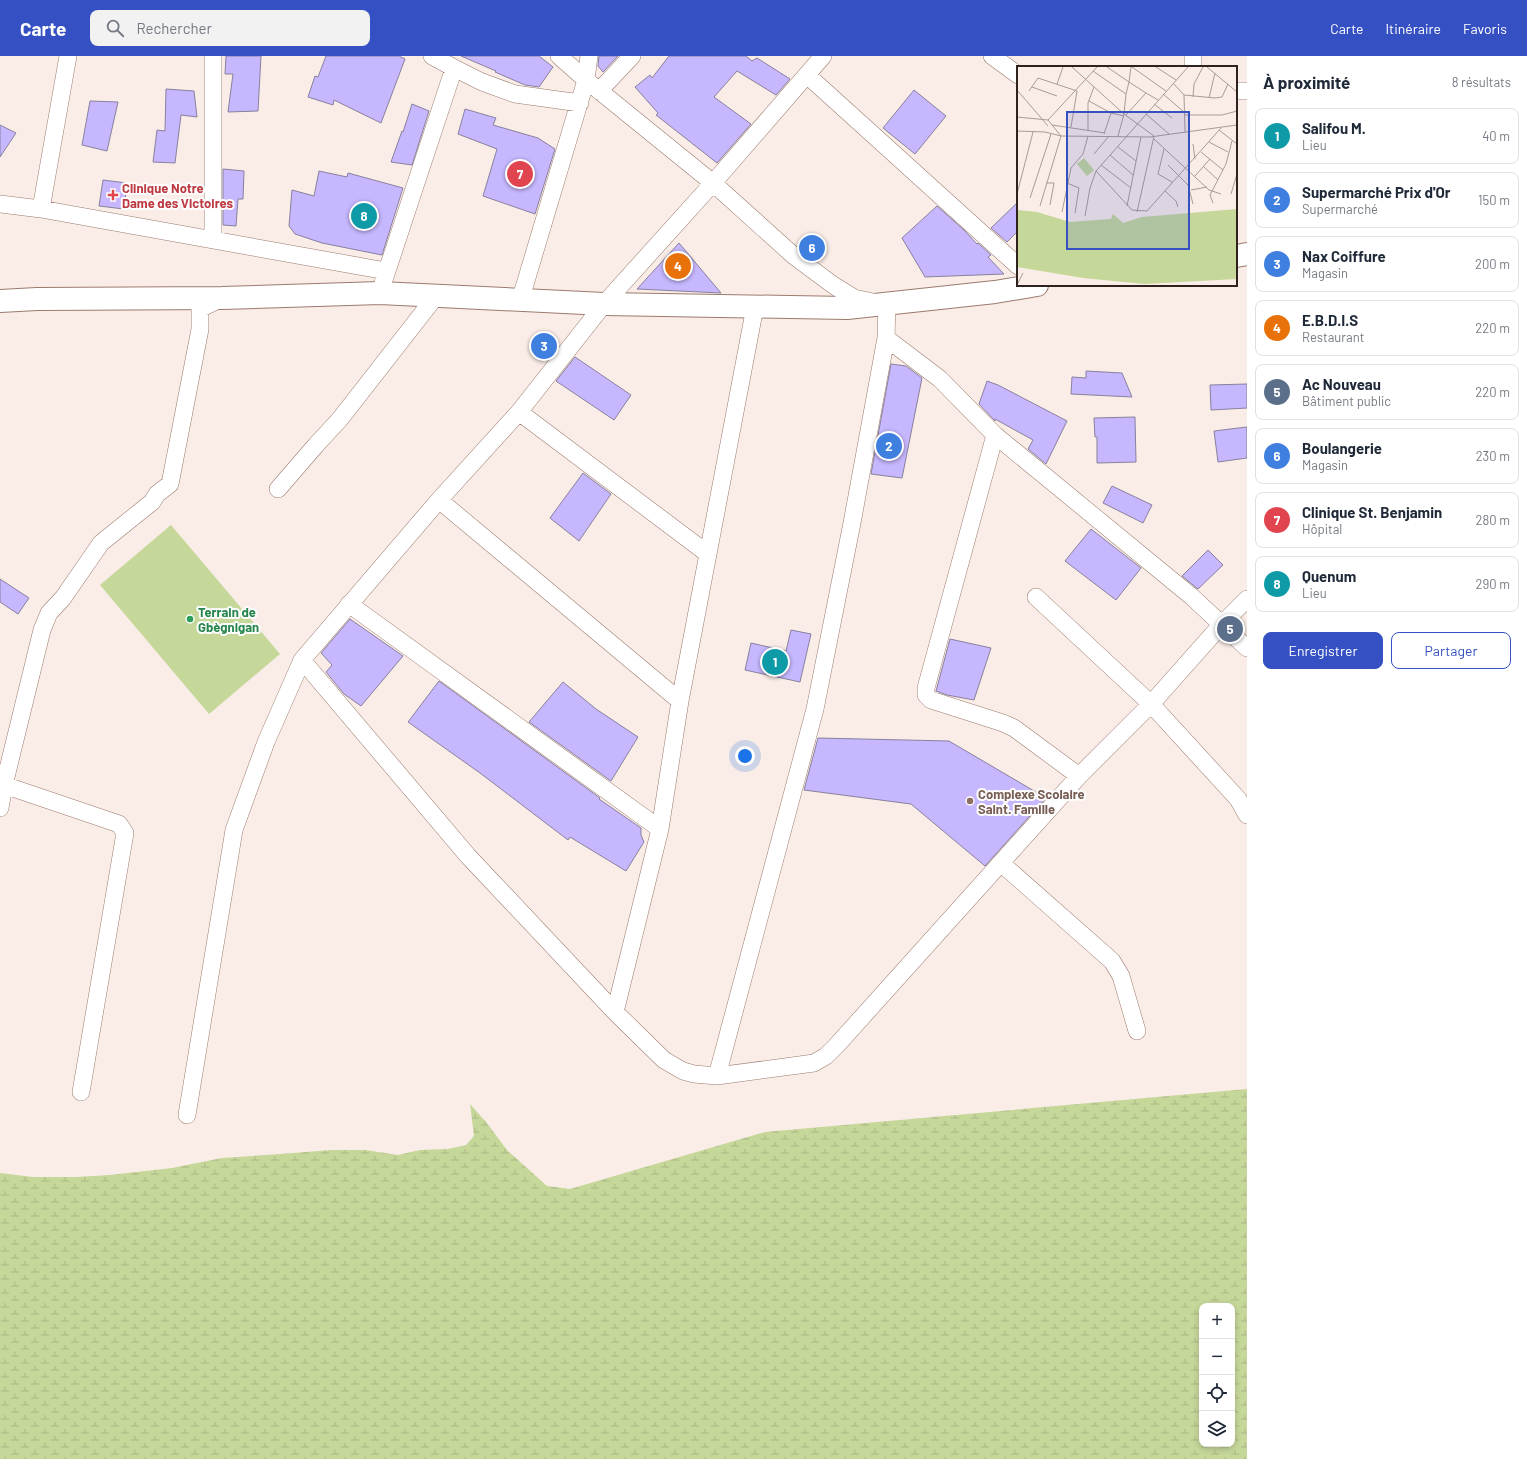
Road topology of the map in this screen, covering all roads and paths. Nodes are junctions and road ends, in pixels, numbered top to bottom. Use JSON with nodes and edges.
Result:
{"nodes":[{"id":1,"x":68,"y":56,"type":"edge"},
{"id":2,"x":213,"y":56,"type":"edge"},
{"id":3,"x":432,"y":56,"type":"edge"},
{"id":4,"x":559,"y":56,"type":"edge"},
{"id":5,"x":589,"y":56,"type":"edge"},
{"id":6,"x":632,"y":56,"type":"edge"},
{"id":7,"x":823,"y":56,"type":"edge"},
{"id":8,"x":992,"y":56,"type":"edge"},
{"id":9,"x":454,"y":68,"type":"junction"},
{"id":10,"x":1017,"y":74,"type":"edge"},
{"id":11,"x":807,"y":75,"type":"junction"},
{"id":12,"x":593,"y":86,"type":"junction"},
{"id":13,"x":580,"y":103,"type":"junction"},
{"id":14,"x":712,"y":183,"type":"junction"},
{"id":15,"x":0,"y":204,"type":"edge"},
{"id":16,"x":41,"y":209,"type":"junction"},
{"id":17,"x":213,"y":239,"type":"junction"},
{"id":18,"x":1247,"y":254,"type":"edge"},
{"id":19,"x":1237,"y":256,"type":"edge"},
{"id":20,"x":1017,"y":265,"type":"edge"},
{"id":21,"x":386,"y":271,"type":"junction"},
{"id":22,"x":1032,"y":286,"type":"edge"},
{"id":23,"x":380,"y":293,"type":"junction"},
{"id":24,"x":436,"y":296,"type":"junction"},
{"id":25,"x":222,"y":298,"type":"junction"},
{"id":26,"x":0,"y":301,"type":"edge"},
{"id":27,"x":520,"y":301,"type":"junction"},
{"id":28,"x":604,"y":304,"type":"junction"},
{"id":29,"x":887,"y":305,"type":"junction"},
{"id":30,"x":755,"y":307,"type":"junction"},
{"id":31,"x":886,"y":338,"type":"junction"},
{"id":32,"x":519,"y":412,"type":"junction"},
{"id":33,"x":995,"y":435,"type":"junction"},
{"id":34,"x":278,"y":489,"type":"dead end"},
{"id":35,"x":439,"y":500,"type":"junction"},
{"id":36,"x":708,"y":554,"type":"junction"},
{"id":37,"x":1036,"y":597,"type":"dead end"},
{"id":38,"x":1247,"y":599,"type":"edge"},
{"id":39,"x":349,"y":604,"type":"junction"},
{"id":40,"x":1222,"y":624,"type":"junction"},
{"id":41,"x":1247,"y":648,"type":"edge"},
{"id":42,"x":302,"y":660,"type":"junction"},
{"id":43,"x":680,"y":701,"type":"junction"},
{"id":44,"x":1151,"y":704,"type":"junction"},
{"id":45,"x":1079,"y":776,"type":"junction"},
{"id":46,"x":4,"y":785,"type":"junction"},
{"id":47,"x":0,"y":808,"type":"edge"},
{"id":48,"x":1247,"y":815,"type":"edge"},
{"id":49,"x":660,"y":829,"type":"junction"},
{"id":50,"x":1002,"y":864,"type":"junction"},
{"id":51,"x":615,"y":1012,"type":"junction"},
{"id":52,"x":1137,"y":1031,"type":"dead end"},
{"id":53,"x":717,"y":1076,"type":"junction"},
{"id":54,"x":81,"y":1092,"type":"dead end"},
{"id":55,"x":187,"y":1115,"type":"dead end"}],
"edges":[{"from":1,"to":16,"type":"street"},
{"from":2,"to":17,"type":"street"},
{"from":3,"to":9,"type":"street"},
{"from":4,"to":12,"type":"street"},
{"from":5,"to":12,"type":"street"},
{"from":6,"to":12,"type":"street"},
{"from":7,"to":11,"type":"street"},
{"from":8,"to":10,"type":"street"},
{"from":9,"to":13,"type":"street"},
{"from":9,"to":21,"type":"street"},
{"from":11,"to":14,"type":"street"},
{"from":11,"to":20,"type":"street"},
{"from":12,"to":13,"type":"street"},
{"from":12,"to":14,"type":"street"},
{"from":13,"to":27,"type":"street"},
{"from":14,"to":28,"type":"street"},
{"from":14,"to":29,"type":"street"},
{"from":15,"to":16,"type":"street"},
{"from":16,"to":17,"type":"street"},
{"from":17,"to":21,"type":"street"},
{"from":18,"to":19,"type":"main road"},
{"from":21,"to":23,"type":"street"},
{"from":22,"to":29,"type":"main road"},
{"from":23,"to":24,"type":"main road"},
{"from":23,"to":25,"type":"main road"},
{"from":24,"to":27,"type":"main road"},
{"from":24,"to":34,"type":"street"},
{"from":25,"to":26,"type":"main road"},
{"from":25,"to":46,"type":"street"},
{"from":27,"to":28,"type":"main road"},
{"from":28,"to":30,"type":"main road"},
{"from":28,"to":32,"type":"street"},
{"from":29,"to":30,"type":"main road"},
{"from":29,"to":31,"type":"street"},
{"from":30,"to":36,"type":"street"},
{"from":31,"to":33,"type":"street"},
{"from":31,"to":53,"type":"street"},
{"from":32,"to":35,"type":"street"},
{"from":32,"to":36,"type":"street"},
{"from":33,"to":40,"type":"street"},
{"from":33,"to":45,"type":"street"},
{"from":35,"to":39,"type":"street"},
{"from":35,"to":43,"type":"street"},
{"from":36,"to":43,"type":"street"},
{"from":37,"to":44,"type":"street"},
{"from":38,"to":40,"type":"street"},
{"from":39,"to":42,"type":"street"},
{"from":39,"to":49,"type":"street"},
{"from":40,"to":41,"type":"street"},
{"from":40,"to":44,"type":"street"},
{"from":42,"to":51,"type":"street"},
{"from":42,"to":55,"type":"street"},
{"from":43,"to":49,"type":"street"},
{"from":44,"to":45,"type":"street"},
{"from":44,"to":48,"type":"street"},
{"from":45,"to":50,"type":"street"},
{"from":46,"to":47,"type":"street"},
{"from":46,"to":54,"type":"street"},
{"from":49,"to":51,"type":"street"},
{"from":50,"to":52,"type":"street"},
{"from":50,"to":53,"type":"street"},
{"from":51,"to":53,"type":"street"}]}
